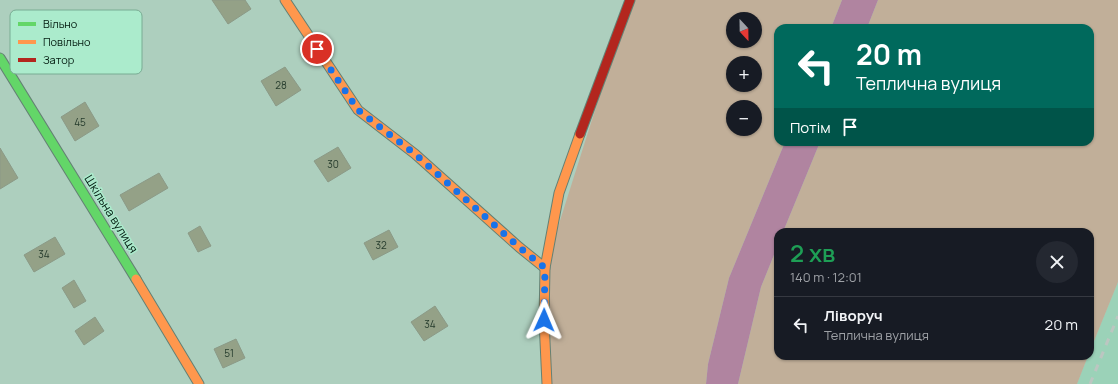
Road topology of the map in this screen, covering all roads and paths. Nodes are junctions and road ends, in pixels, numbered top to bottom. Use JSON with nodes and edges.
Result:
{"nodes":[{"id":1,"x":285,"y":0,"type":"edge"},
{"id":2,"x":630,"y":0,"type":"edge"},
{"id":3,"x":0,"y":58,"type":"edge"},
{"id":4,"x":545,"y":268,"type":"junction"},
{"id":5,"x":199,"y":384,"type":"edge"},
{"id":6,"x":547,"y":384,"type":"edge"}],
"edges":[{"from":1,"to":4,"type":"street"},
{"from":2,"to":4,"type":"street"},
{"from":3,"to":5,"type":"street","name":"Шкільна вулиця"},
{"from":4,"to":6,"type":"street"}]}
